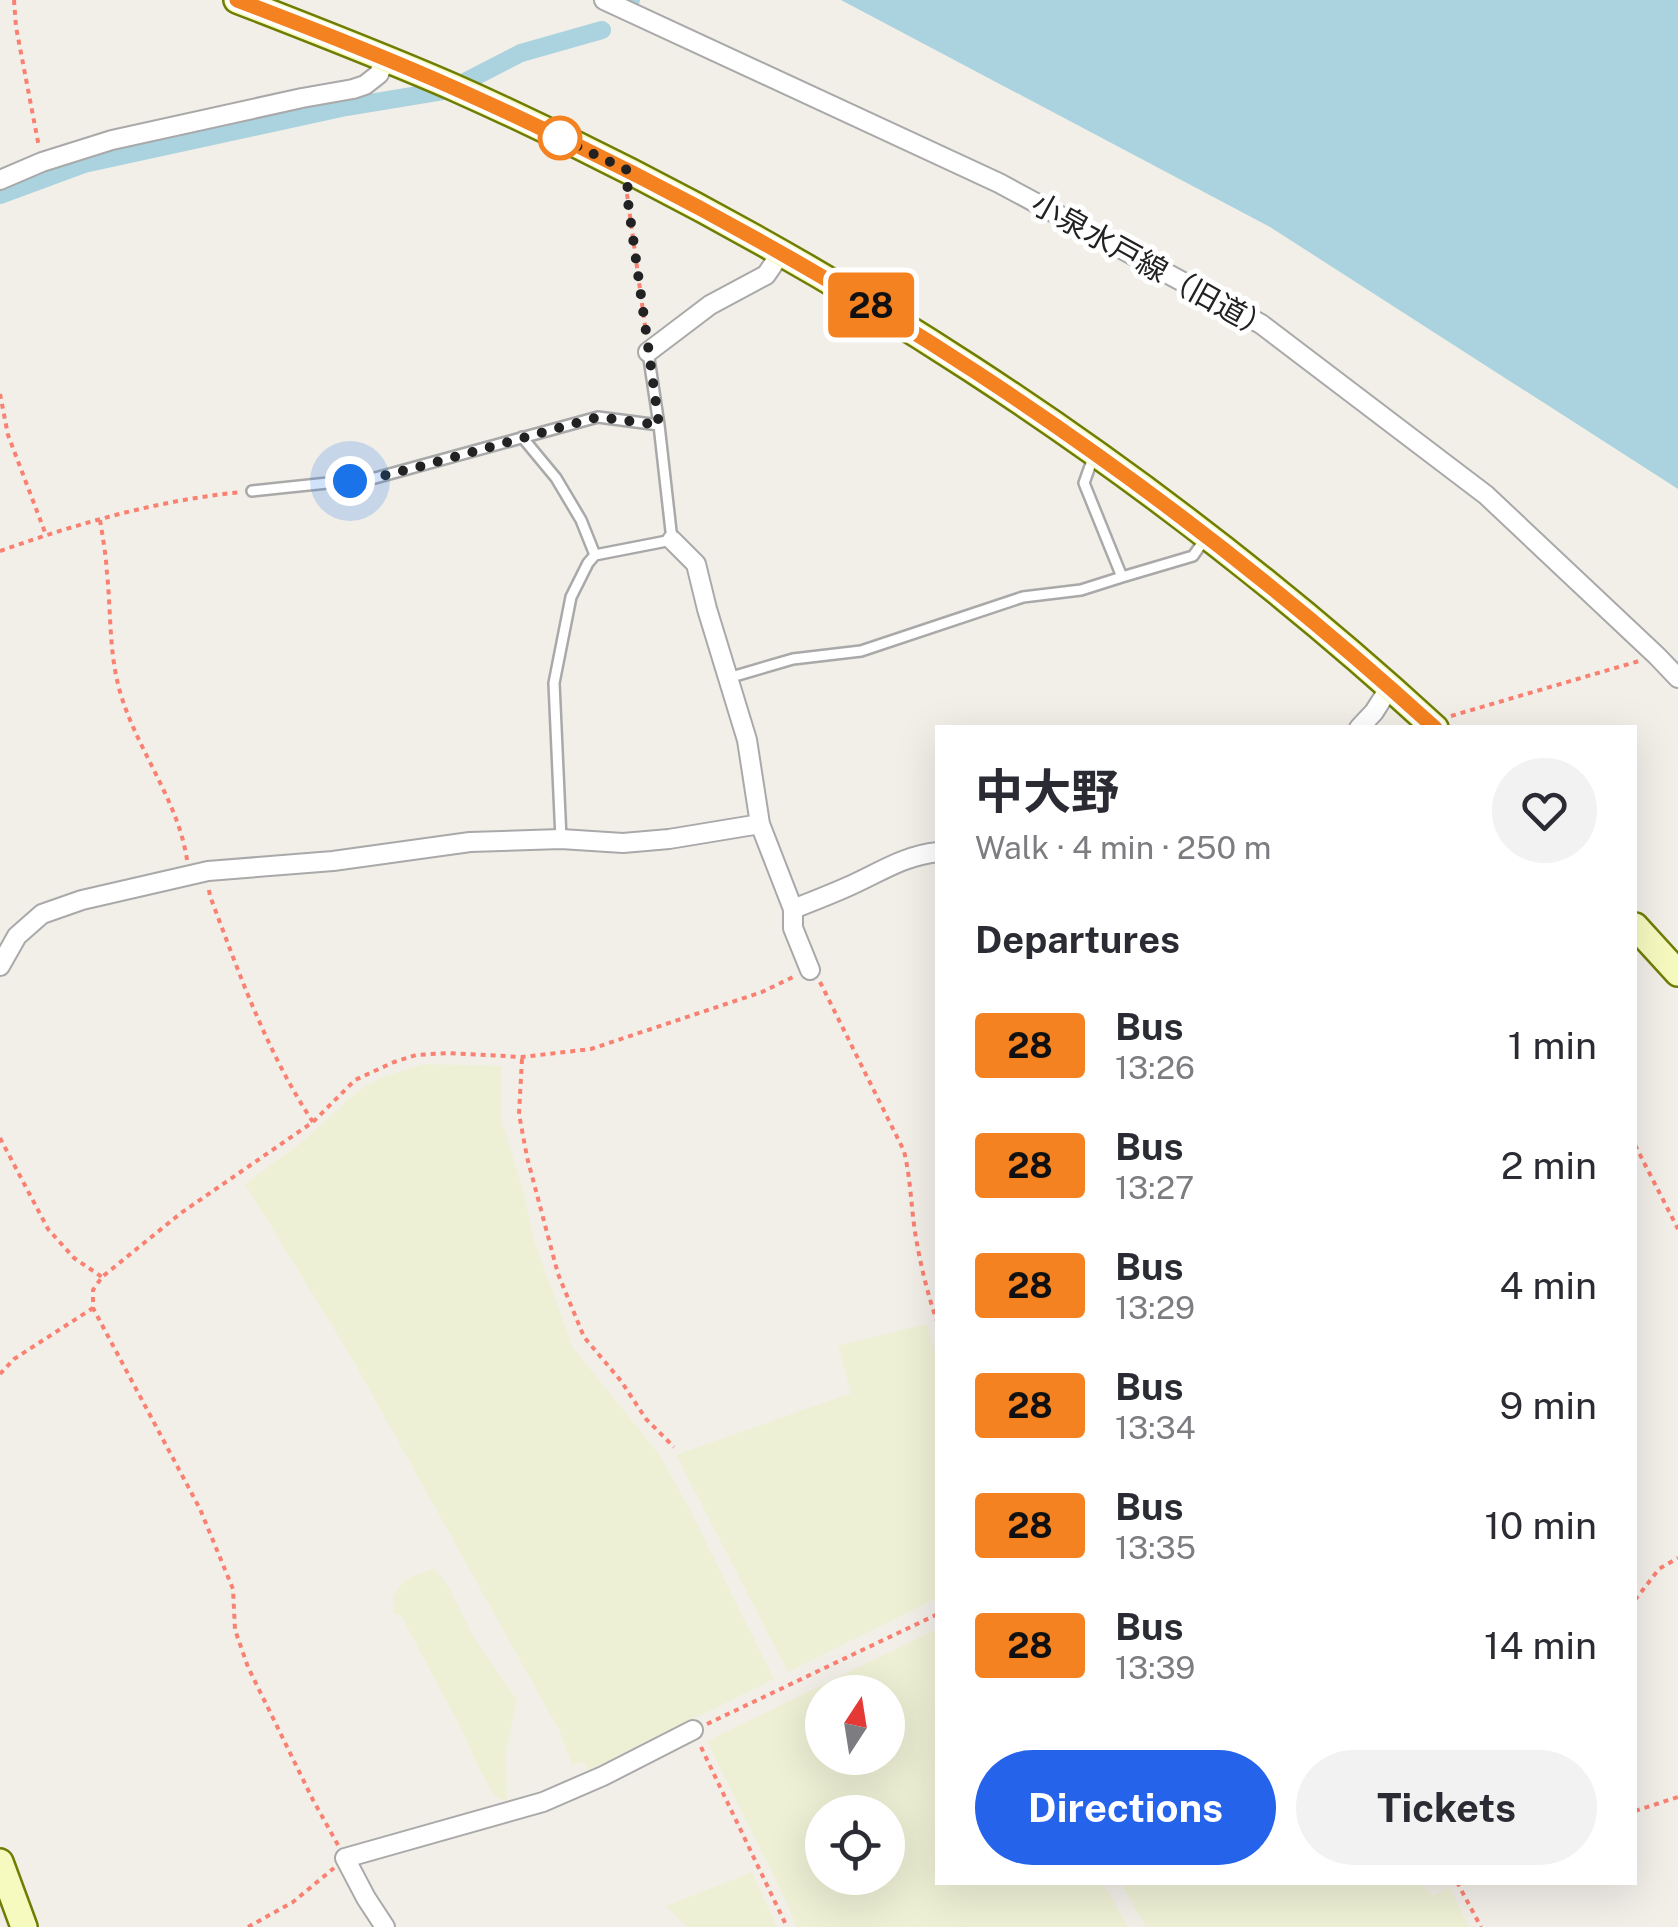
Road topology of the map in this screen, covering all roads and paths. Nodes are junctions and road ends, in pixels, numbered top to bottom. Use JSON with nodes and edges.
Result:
{"nodes":[{"id":1,"x":14,"y":0,"type":"edge"},
{"id":2,"x":236,"y":0,"type":"edge"},
{"id":3,"x":604,"y":0,"type":"edge"},
{"id":4,"x":386,"y":58,"type":"junction"},
{"id":5,"x":42,"y":162,"type":"junction"},
{"id":6,"x":627,"y":170,"type":"junction"},
{"id":7,"x":0,"y":180,"type":"edge"},
{"id":8,"x":781,"y":253,"type":"junction"},
{"id":9,"x":648,"y":352,"type":"junction"},
{"id":10,"x":0,"y":394,"type":"edge"},
{"id":11,"x":659,"y":425,"type":"junction"},
{"id":12,"x":522,"y":437,"type":"junction"},
{"id":13,"x":1095,"y":453,"type":"junction"},
{"id":14,"x":252,"y":490,"type":"joint"},
{"id":15,"x":100,"y":520,"type":"junction"},
{"id":16,"x":46,"y":535,"type":"junction"},
{"id":17,"x":1207,"y":536,"type":"junction"},
{"id":18,"x":672,"y":540,"type":"junction"},
{"id":19,"x":0,"y":551,"type":"edge"},
{"id":20,"x":595,"y":555,"type":"junction"},
{"id":21,"x":1122,"y":577,"type":"junction"},
{"id":22,"x":1657,"y":656,"type":"junction"},
{"id":23,"x":728,"y":678,"type":"junction"},
{"id":24,"x":1678,"y":678,"type":"edge"},
{"id":25,"x":1390,"y":687,"type":"junction"},
{"id":26,"x":1362,"y":725,"type":"edge"},
{"id":27,"x":1432,"y":725,"type":"edge"},
{"id":28,"x":1437,"y":725,"type":"edge"},
{"id":29,"x":760,"y":824,"type":"junction"},
{"id":30,"x":561,"y":838,"type":"junction"},
{"id":31,"x":935,"y":852,"type":"edge"},
{"id":32,"x":198,"y":873,"type":"junction"},
{"id":33,"x":793,"y":909,"type":"junction"},
{"id":34,"x":1637,"y":928,"type":"edge"},
{"id":35,"x":0,"y":966,"type":"edge"},
{"id":36,"x":810,"y":970,"type":"junction"},
{"id":37,"x":1678,"y":973,"type":"edge"},
{"id":38,"x":522,"y":1056,"type":"junction"},
{"id":39,"x":313,"y":1122,"type":"junction"},
{"id":40,"x":0,"y":1138,"type":"edge"},
{"id":41,"x":1637,"y":1149,"type":"edge"},
{"id":42,"x":1678,"y":1229,"type":"edge"},
{"id":43,"x":102,"y":1277,"type":"junction"},
{"id":44,"x":93,"y":1308,"type":"junction"},
{"id":45,"x":935,"y":1315,"type":"edge"},
{"id":46,"x":0,"y":1374,"type":"edge"},
{"id":47,"x":674,"y":1446,"type":"dead end"},
{"id":48,"x":1678,"y":1558,"type":"edge"},
{"id":49,"x":1637,"y":1598,"type":"edge"},
{"id":50,"x":935,"y":1615,"type":"edge"},
{"id":51,"x":693,"y":1730,"type":"junction"},
{"id":52,"x":1678,"y":1796,"type":"edge"},
{"id":53,"x":1637,"y":1810,"type":"edge"},
{"id":54,"x":345,"y":1858,"type":"junction"},
{"id":55,"x":0,"y":1862,"type":"edge"},
{"id":56,"x":1459,"y":1885,"type":"edge"},
{"id":57,"x":24,"y":1927,"type":"edge"},
{"id":58,"x":248,"y":1927,"type":"edge"},
{"id":59,"x":385,"y":1927,"type":"edge"},
{"id":60,"x":787,"y":1927,"type":"edge"},
{"id":61,"x":1481,"y":1927,"type":"edge"}],
"edges":[{"from":1,"to":5,"type":"path"},
{"from":2,"to":4,"type":"main road"},
{"from":3,"to":22,"type":"street","name":"小泉水戸線（旧道）"},
{"from":4,"to":5,"type":"street"},
{"from":4,"to":6,"type":"main road"},
{"from":5,"to":7,"type":"street"},
{"from":6,"to":8,"type":"main road"},
{"from":6,"to":9,"type":"path"},
{"from":8,"to":9,"type":"street"},
{"from":8,"to":13,"type":"main road"},
{"from":9,"to":11,"type":"lane"},
{"from":10,"to":16,"type":"path"},
{"from":11,"to":12,"type":"lane"},
{"from":11,"to":18,"type":"lane"},
{"from":12,"to":14,"type":"lane"},
{"from":12,"to":20,"type":"lane"},
{"from":13,"to":17,"type":"main road"},
{"from":13,"to":21,"type":"lane"},
{"from":14,"to":15,"type":"path"},
{"from":15,"to":16,"type":"path"},
{"from":15,"to":32,"type":"path"},
{"from":16,"to":19,"type":"path"},
{"from":17,"to":21,"type":"lane"},
{"from":17,"to":25,"type":"main road"},
{"from":18,"to":20,"type":"lane"},
{"from":18,"to":23,"type":"street"},
{"from":20,"to":30,"type":"lane"},
{"from":21,"to":23,"type":"lane"},
{"from":22,"to":24,"type":"street","name":"小泉水戸線（旧道）"},
{"from":22,"to":28,"type":"path"},
{"from":23,"to":29,"type":"street"},
{"from":25,"to":26,"type":"street"},
{"from":25,"to":27,"type":"main road"},
{"from":29,"to":30,"type":"street"},
{"from":29,"to":33,"type":"street"},
{"from":30,"to":32,"type":"street"},
{"from":31,"to":33,"type":"street"},
{"from":32,"to":35,"type":"street"},
{"from":32,"to":39,"type":"path"},
{"from":33,"to":36,"type":"street"},
{"from":34,"to":37,"type":"main road"},
{"from":36,"to":38,"type":"path"},
{"from":36,"to":45,"type":"path"},
{"from":38,"to":39,"type":"path"},
{"from":38,"to":47,"type":"path"},
{"from":39,"to":43,"type":"path"},
{"from":40,"to":43,"type":"path"},
{"from":41,"to":42,"type":"path"},
{"from":43,"to":44,"type":"path"},
{"from":44,"to":46,"type":"path"},
{"from":44,"to":54,"type":"path"},
{"from":48,"to":49,"type":"path"},
{"from":50,"to":51,"type":"path"},
{"from":51,"to":54,"type":"street"},
{"from":51,"to":60,"type":"path"},
{"from":52,"to":53,"type":"path"},
{"from":54,"to":58,"type":"path"},
{"from":54,"to":59,"type":"street"},
{"from":55,"to":57,"type":"main road"},
{"from":56,"to":61,"type":"path"}]}
